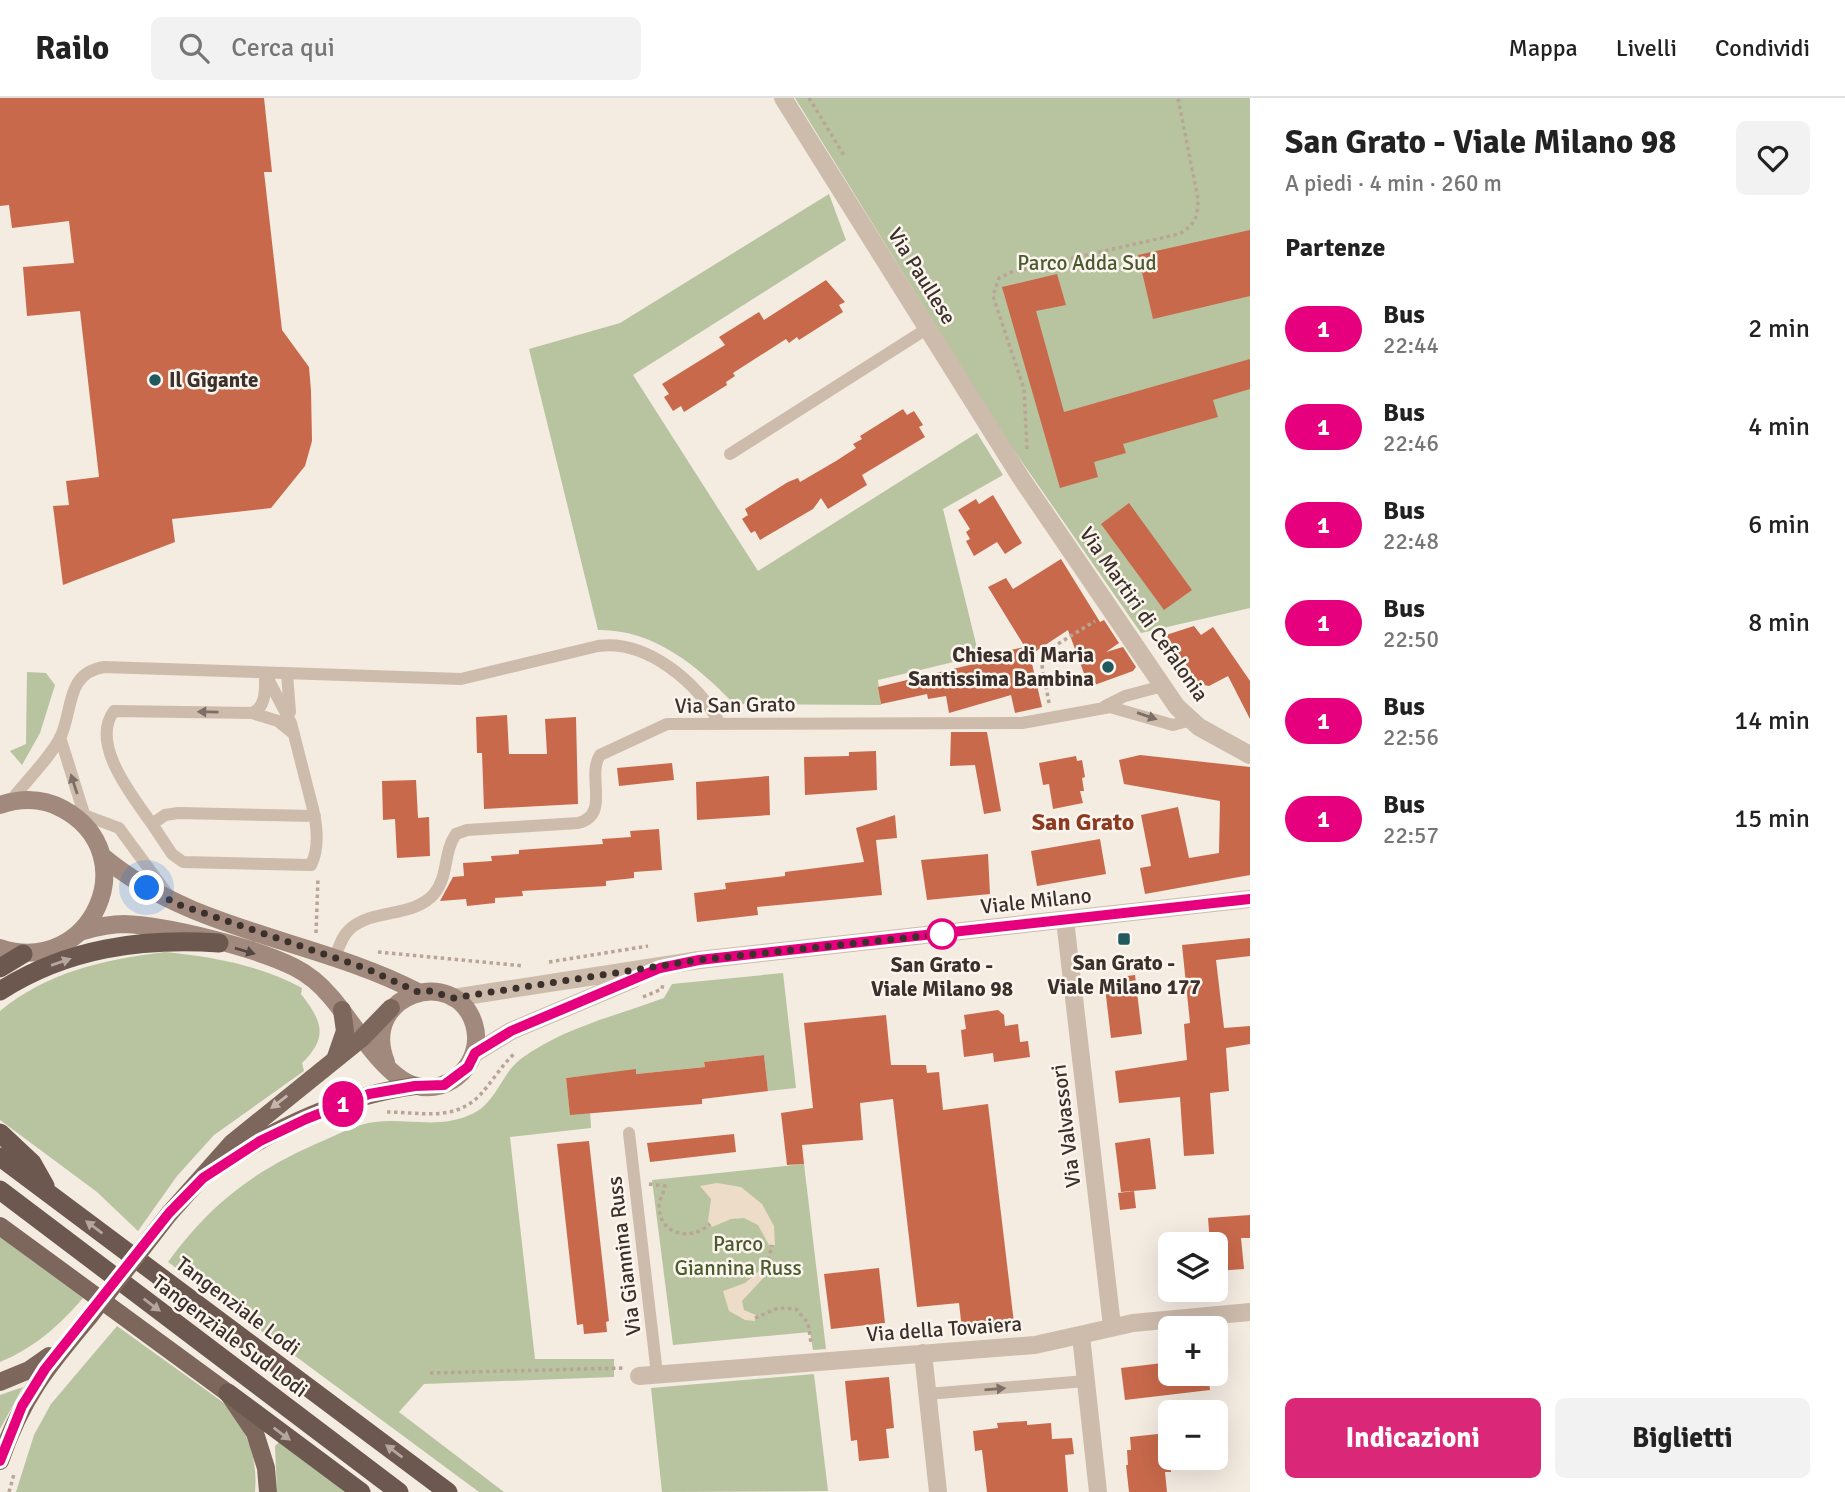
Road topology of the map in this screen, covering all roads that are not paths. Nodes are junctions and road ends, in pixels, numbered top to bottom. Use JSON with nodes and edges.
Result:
{"nodes":[{"id":1,"x":783,"y":98,"type":"edge"},
{"id":2,"x":928,"y":328,"type":"junction"},
{"id":3,"x":730,"y":454,"type":"dead end"},
{"id":4,"x":1021,"y":478,"type":"joint"},
{"id":5,"x":265,"y":673,"type":"junction"},
{"id":6,"x":287,"y":674,"type":"junction"},
{"id":7,"x":1163,"y":686,"type":"junction"},
{"id":8,"x":1101,"y":708,"type":"junction"},
{"id":9,"x":252,"y":713,"type":"junction"},
{"id":10,"x":1191,"y":720,"type":"junction"},
{"id":11,"x":720,"y":724,"type":"junction"},
{"id":12,"x":293,"y":729,"type":"junction"},
{"id":13,"x":60,"y":737,"type":"junction"},
{"id":14,"x":1250,"y":755,"type":"edge"},
{"id":15,"x":5,"y":803,"type":"edge"},
{"id":16,"x":55,"y":804,"type":"junction"},
{"id":17,"x":84,"y":814,"type":"junction"},
{"id":18,"x":315,"y":816,"type":"junction"},
{"id":19,"x":152,"y":824,"type":"junction"},
{"id":20,"x":90,"y":831,"type":"junction"},
{"id":21,"x":102,"y":856,"type":"junction"},
{"id":22,"x":1250,"y":899,"type":"edge"},
{"id":23,"x":177,"y":904,"type":"junction"},
{"id":24,"x":1065,"y":920,"type":"junction"},
{"id":25,"x":82,"y":931,"type":"junction"},
{"id":26,"x":219,"y":943,"type":"junction"},
{"id":27,"x":0,"y":948,"type":"edge"},
{"id":28,"x":337,"y":950,"type":"junction"},
{"id":29,"x":23,"y":954,"type":"junction"},
{"id":30,"x":0,"y":968,"type":"edge"},
{"id":31,"x":660,"y":968,"type":"junction"},
{"id":32,"x":0,"y":991,"type":"edge"},
{"id":33,"x":418,"y":992,"type":"junction"},
{"id":34,"x":453,"y":998,"type":"junction"},
{"id":35,"x":391,"y":1008,"type":"junction"},
{"id":36,"x":342,"y":1010,"type":"junction"},
{"id":37,"x":362,"y":1038,"type":"junction"},
{"id":38,"x":475,"y":1053,"type":"junction"},
{"id":39,"x":333,"y":1061,"type":"junction"},
{"id":40,"x":386,"y":1062,"type":"junction"},
{"id":41,"x":415,"y":1086,"type":"junction"},
{"id":42,"x":0,"y":1133,"type":"edge"},
{"id":43,"x":629,"y":1133,"type":"dead end"},
{"id":44,"x":0,"y":1157,"type":"edge"},
{"id":45,"x":0,"y":1190,"type":"edge"},
{"id":46,"x":188,"y":1190,"type":"junction"},
{"id":47,"x":51,"y":1195,"type":"junction"},
{"id":48,"x":0,"y":1226,"type":"edge"},
{"id":49,"x":1250,"y":1312,"type":"edge"},
{"id":50,"x":1112,"y":1326,"type":"junction"},
{"id":51,"x":1081,"y":1336,"type":"junction"},
{"id":52,"x":66,"y":1342,"type":"junction"},
{"id":53,"x":923,"y":1353,"type":"junction"},
{"id":54,"x":657,"y":1374,"type":"junction"},
{"id":55,"x":639,"y":1376,"type":"road end"},
{"id":56,"x":1086,"y":1381,"type":"junction"},
{"id":57,"x":0,"y":1382,"type":"edge"},
{"id":58,"x":228,"y":1393,"type":"junction"},
{"id":59,"x":927,"y":1394,"type":"junction"},
{"id":60,"x":9,"y":1462,"type":"edge"},
{"id":61,"x":268,"y":1492,"type":"edge"},
{"id":62,"x":361,"y":1492,"type":"edge"},
{"id":63,"x":400,"y":1492,"type":"edge"},
{"id":64,"x":448,"y":1492,"type":"edge"},
{"id":65,"x":938,"y":1492,"type":"edge"},
{"id":66,"x":1098,"y":1492,"type":"edge"}],
"edges":[{"from":1,"to":2,"type":"street","name":"Via Paullese"},
{"from":2,"to":3,"type":"lane"},
{"from":2,"to":4,"type":"street","name":"Via Paullese"},
{"from":4,"to":7,"type":"street","name":"Via Martiri di Cefalonia"},
{"from":5,"to":6,"type":"lane"},
{"from":5,"to":9,"type":"lane"},
{"from":5,"to":12,"type":"lane"},
{"from":5,"to":13,"type":"lane"},
{"from":6,"to":11,"type":"lane"},
{"from":6,"to":12,"type":"lane"},
{"from":7,"to":8,"type":"lane","name":"Via San Grato"},
{"from":7,"to":10,"type":"street","name":"Via Martiri di Cefalonia"},
{"from":8,"to":10,"type":"lane","name":"Via San Grato","one_way":true},
{"from":8,"to":11,"type":"lane","name":"Via San Grato"},
{"from":9,"to":12,"type":"lane"},
{"from":9,"to":19,"type":"lane","one_way":true},
{"from":10,"to":14,"type":"street","name":"Via Martiri di Cefalonia"},
{"from":11,"to":28,"type":"lane","name":"Via San Grato"},
{"from":12,"to":18,"type":"lane"},
{"from":13,"to":15,"type":"lane"},
{"from":17,"to":13,"type":"lane","one_way":true},
{"from":15,"to":16,"type":"main road"},
{"from":16,"to":17,"type":"lane"},
{"from":16,"to":20,"type":"main road"},
{"from":17,"to":20,"type":"lane"},
{"from":17,"to":23,"type":"lane"},
{"from":18,"to":19,"type":"lane"},
{"from":18,"to":19,"type":"lane"},
{"from":20,"to":21,"type":"main road"},
{"from":21,"to":23,"type":"main road"},
{"from":21,"to":25,"type":"main road"},
{"from":22,"to":24,"type":"street","name":"Viale Milano"},
{"from":23,"to":28,"type":"main road"},
{"from":24,"to":31,"type":"street","name":"Viale Milano"},
{"from":24,"to":50,"type":"street","name":"Via Valvassori"},
{"from":25,"to":26,"type":"main road"},
{"from":25,"to":29,"type":"main road"},
{"from":32,"to":26,"type":"highway","one_way":true},
{"from":26,"to":36,"type":"main road","one_way":true},
{"from":27,"to":29,"type":"main road"},
{"from":28,"to":33,"type":"main road"},
{"from":29,"to":30,"type":"highway"},
{"from":31,"to":34,"type":"street"},
{"from":31,"to":38,"type":"street"},
{"from":33,"to":34,"type":"main road"},
{"from":33,"to":35,"type":"main road"},
{"from":34,"to":38,"type":"main road"},
{"from":35,"to":37,"type":"main road"},
{"from":35,"to":40,"type":"main road"},
{"from":36,"to":37,"type":"main road"},
{"from":36,"to":39,"type":"main road"},
{"from":37,"to":39,"type":"main road"},
{"from":37,"to":40,"type":"main road"},
{"from":38,"to":41,"type":"main road"},
{"from":39,"to":46,"type":"main road","one_way":true},
{"from":40,"to":41,"type":"main road"},
{"from":41,"to":46,"type":"main road"},
{"from":42,"to":47,"type":"highway"},
{"from":43,"to":54,"type":"lane","name":"Via Giannina Russ"},
{"from":44,"to":47,"type":"highway","name":"Tangenziale Lodi"},
{"from":45,"to":63,"type":"highway","name":"Tangenziale Sud Lodi","one_way":true},
{"from":46,"to":52,"type":"main road","bridge":true},
{"from":64,"to":47,"type":"highway","name":"Tangenziale Lodi","one_way":true},
{"from":48,"to":58,"type":"main road"},
{"from":49,"to":50,"type":"street","name":"Via della Tovaiera"},
{"from":50,"to":51,"type":"street","name":"Via della Tovaiera"},
{"from":51,"to":53,"type":"street","name":"Via della Tovaiera"},
{"from":51,"to":56,"type":"street"},
{"from":52,"to":57,"type":"main road"},
{"from":52,"to":60,"type":"main road"},
{"from":53,"to":54,"type":"street","name":"Via della Tovaiera"},
{"from":53,"to":59,"type":"street"},
{"from":54,"to":55,"type":"street","name":"Via della Tovaiera"},
{"from":59,"to":56,"type":"lane","one_way":true},
{"from":56,"to":66,"type":"street"},
{"from":58,"to":61,"type":"main road"},
{"from":58,"to":62,"type":"highway","one_way":true},
{"from":59,"to":65,"type":"street"}]}
